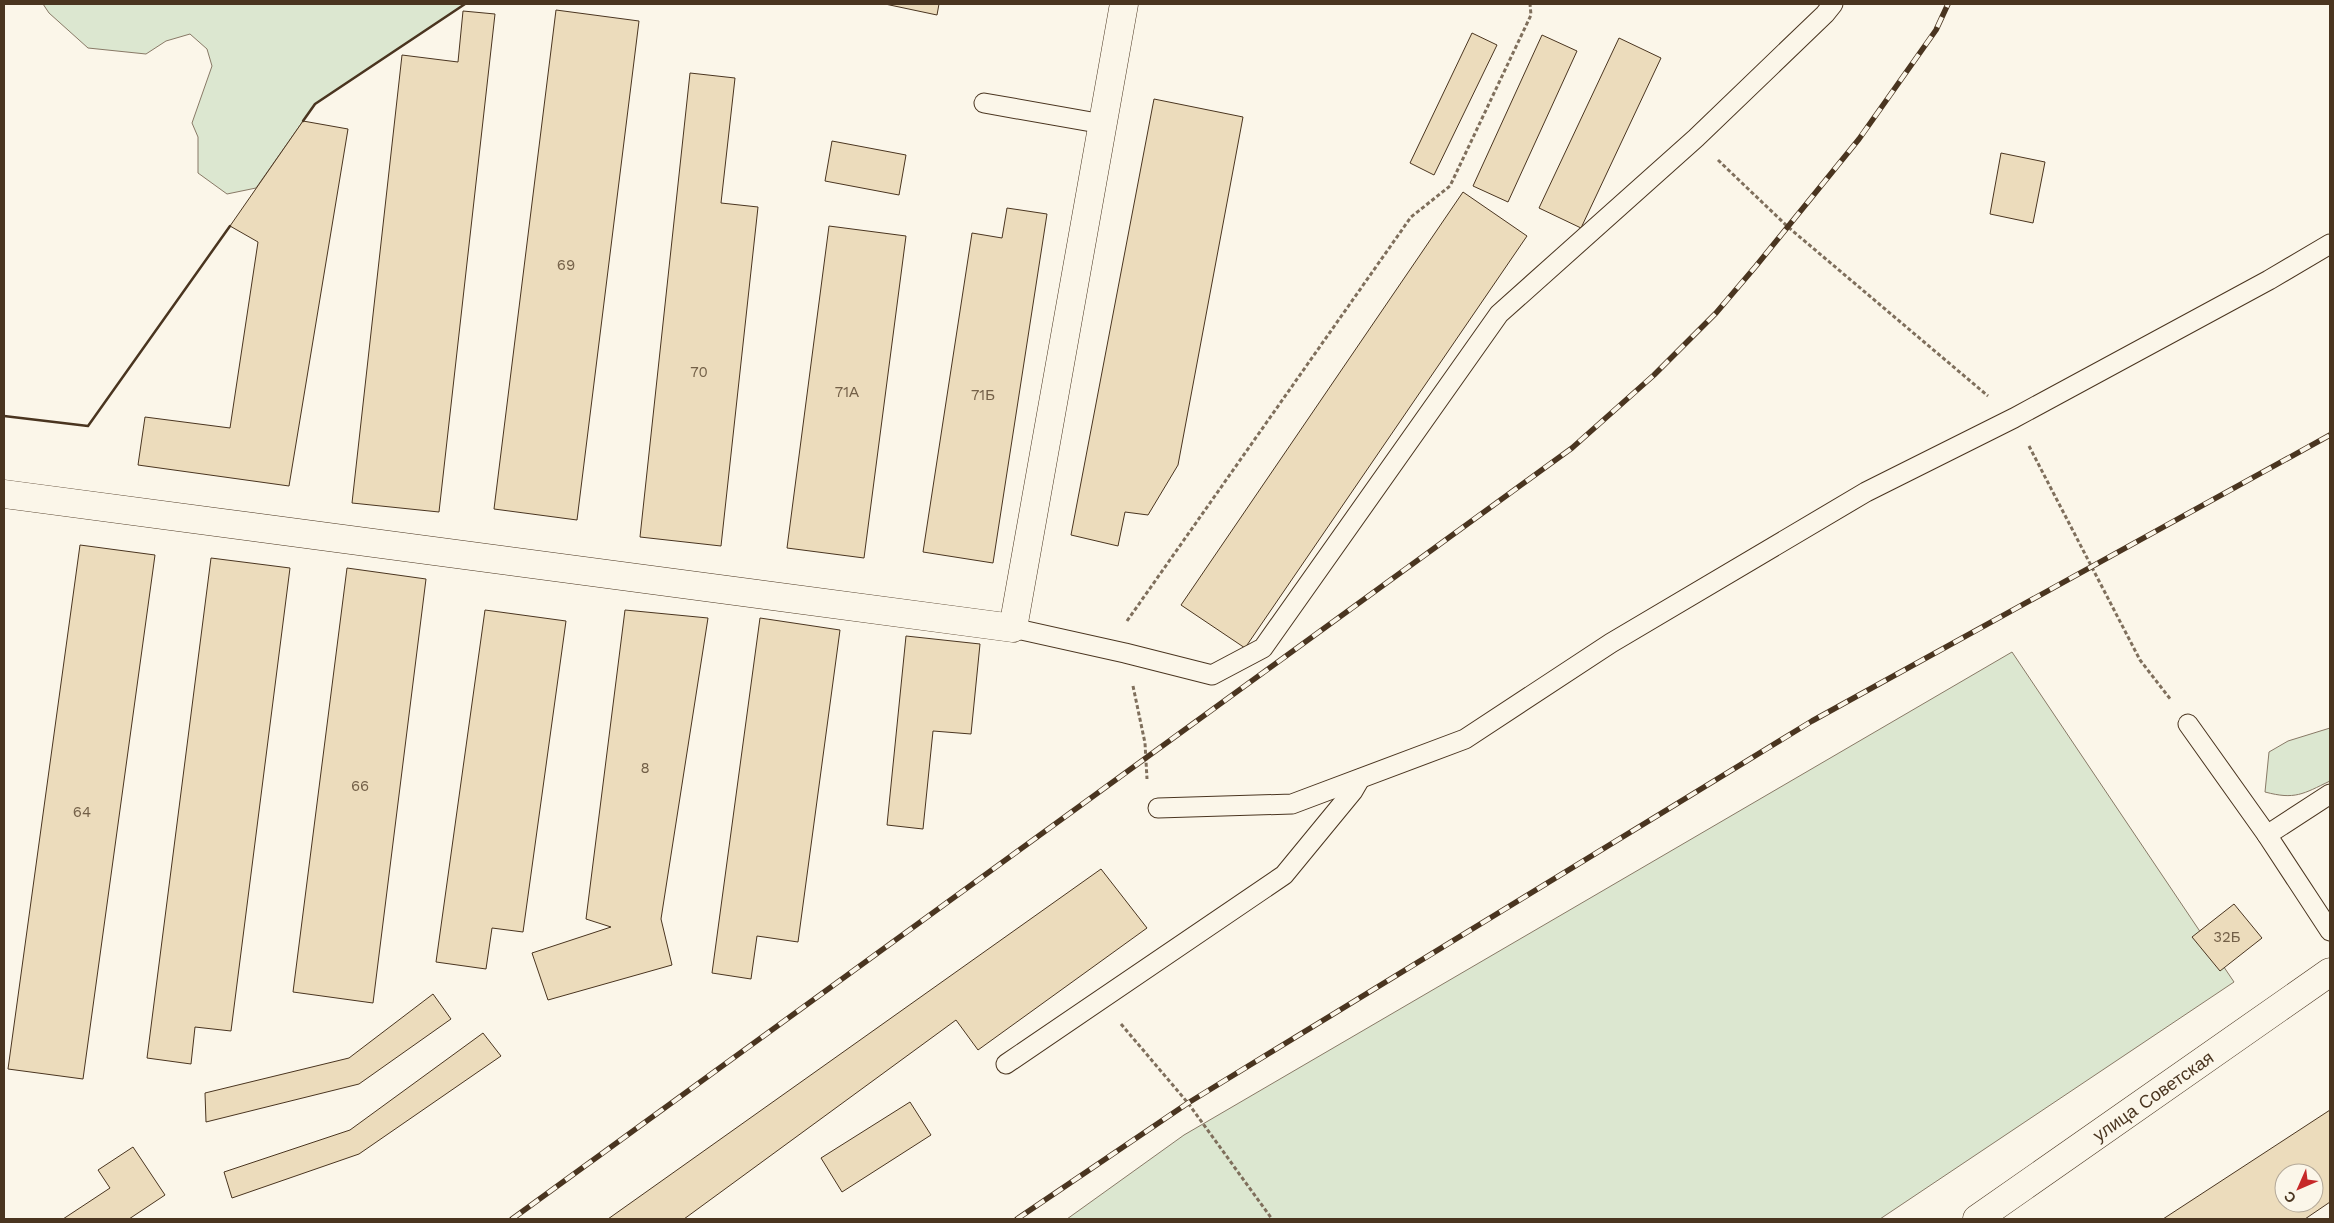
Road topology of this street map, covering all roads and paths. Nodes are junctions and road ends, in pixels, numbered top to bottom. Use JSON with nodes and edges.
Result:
{"nodes":[{"id":1,"x":1124,"y":4,"type":"edge"},
{"id":2,"x":1530,"y":4,"type":"edge"},
{"id":3,"x":1833,"y":4,"type":"edge"},
{"id":4,"x":984,"y":103,"type":"dead end"},
{"id":5,"x":1103,"y":124,"type":"junction"},
{"id":6,"x":2330,"y":244,"type":"edge"},
{"id":7,"x":4,"y":494,"type":"edge"},
{"id":8,"x":1013,"y":628,"type":"junction"},
{"id":9,"x":1125,"y":653,"type":"junction"},
{"id":10,"x":2188,"y":724,"type":"dead end"},
{"id":11,"x":1360,"y":779,"type":"junction"},
{"id":12,"x":2330,"y":794,"type":"edge"},
{"id":13,"x":1158,"y":808,"type":"joint"},
{"id":14,"x":2268,"y":835,"type":"junction"},
{"id":15,"x":2330,"y":931,"type":"edge"},
{"id":16,"x":2330,"y":972,"type":"edge"},
{"id":17,"x":1101,"y":1000,"type":"junction"},
{"id":18,"x":1006,"y":1064,"type":"dead end"},
{"id":19,"x":1272,"y":1219,"type":"edge"},
{"id":20,"x":1976,"y":1219,"type":"edge"}],
"edges":[{"from":1,"to":5,"type":"street"},
{"from":2,"to":9,"type":"path"},
{"from":3,"to":9,"type":"lane"},
{"from":4,"to":5,"type":"lane"},
{"from":5,"to":8,"type":"street"},
{"from":6,"to":11,"type":"lane"},
{"from":7,"to":8,"type":"street"},
{"from":8,"to":9,"type":"lane"},
{"from":9,"to":13,"type":"path"},
{"from":10,"to":14,"type":"lane"},
{"from":11,"to":13,"type":"lane"},
{"from":11,"to":17,"type":"lane"},
{"from":12,"to":14,"type":"lane"},
{"from":14,"to":15,"type":"lane"},
{"from":16,"to":20,"type":"street","name":"улица Советская"},
{"from":17,"to":18,"type":"lane"},
{"from":17,"to":19,"type":"path"}]}
